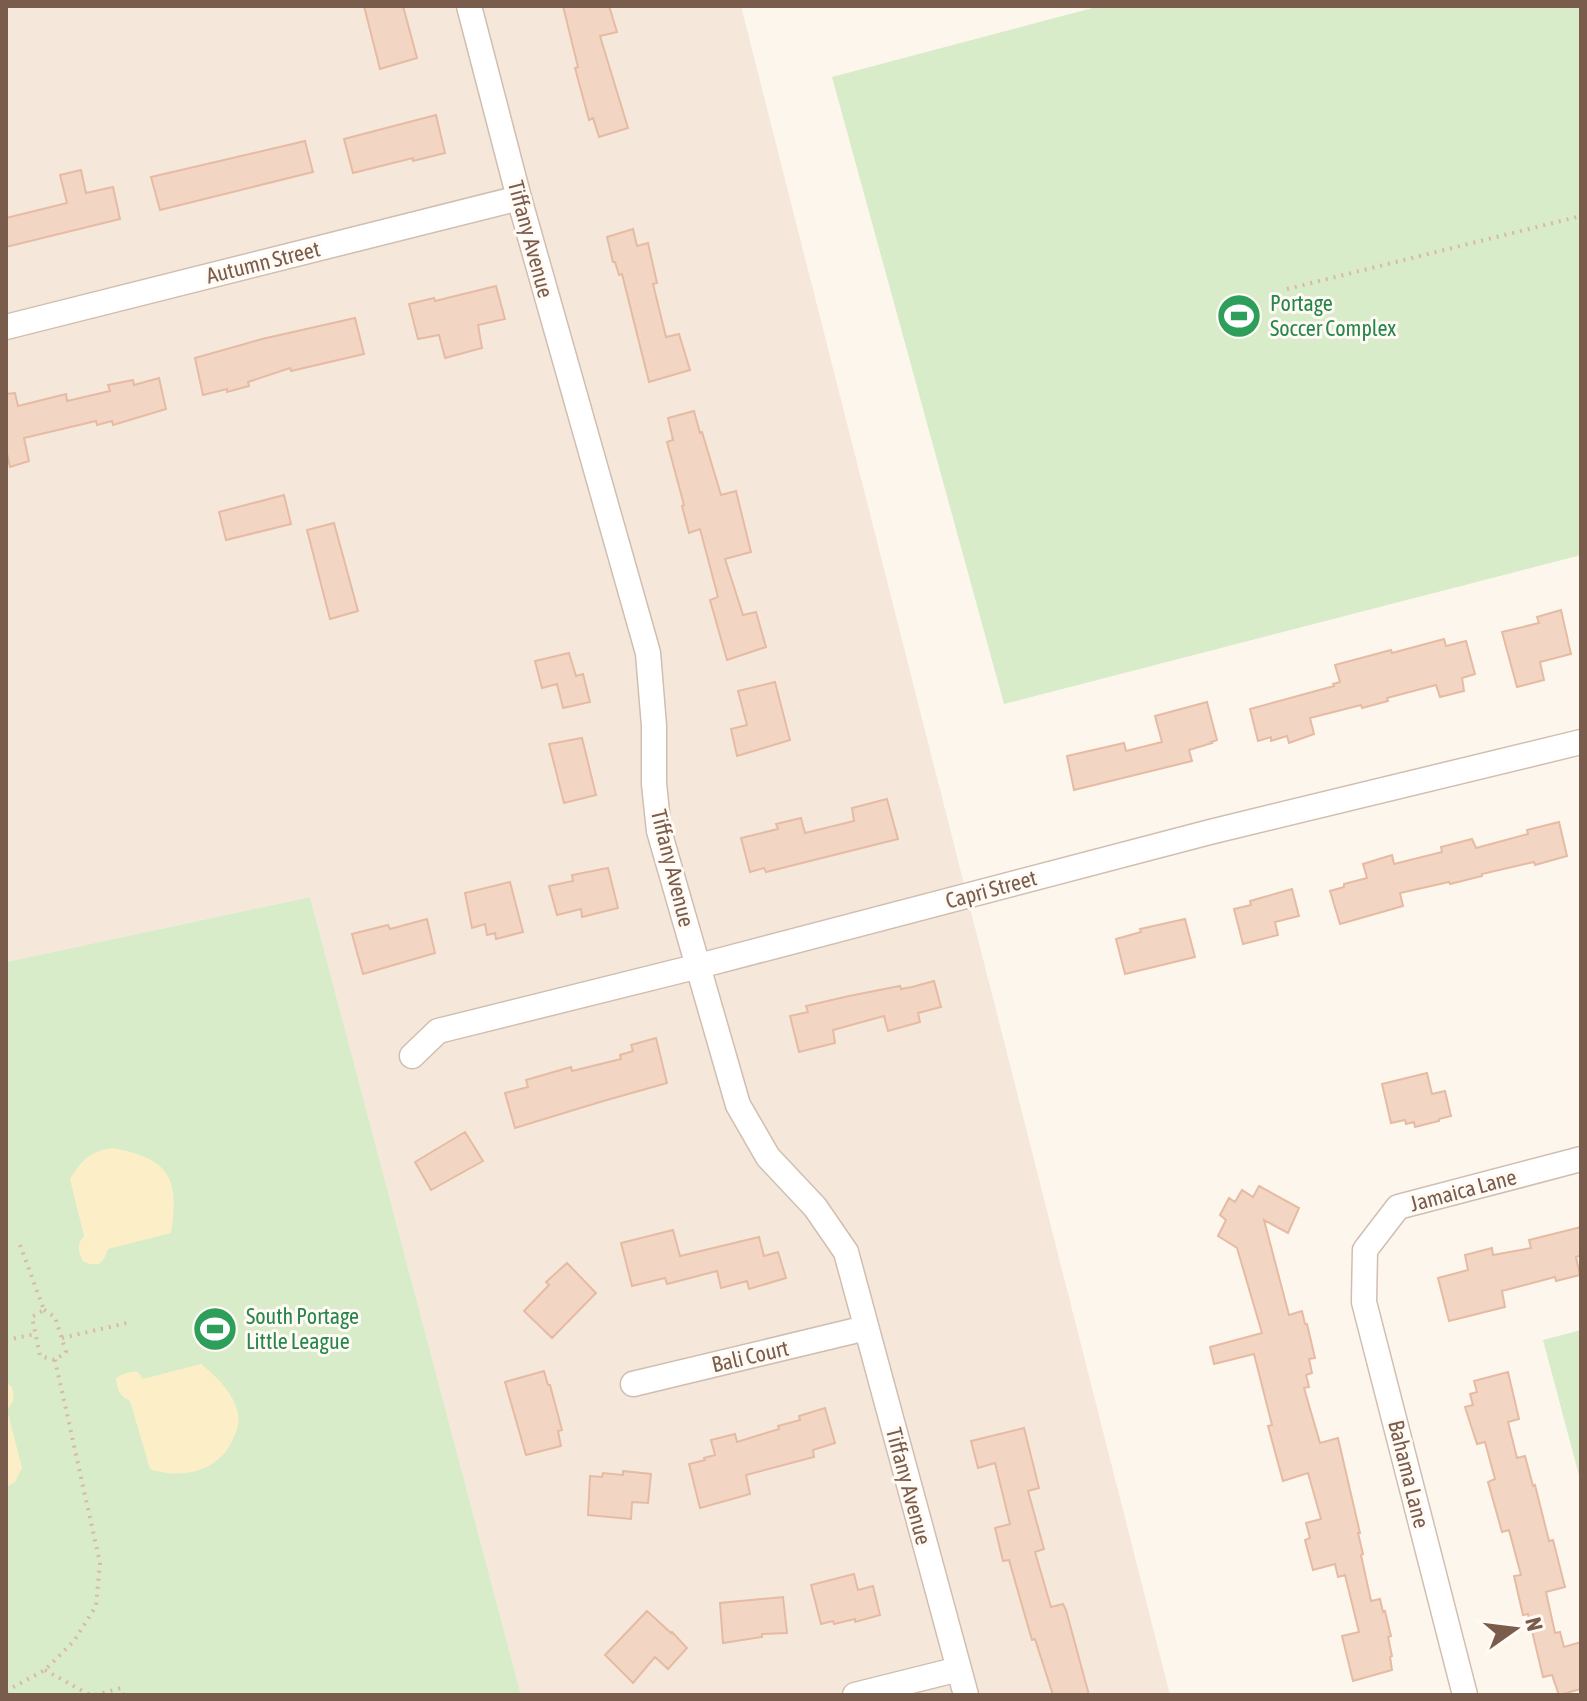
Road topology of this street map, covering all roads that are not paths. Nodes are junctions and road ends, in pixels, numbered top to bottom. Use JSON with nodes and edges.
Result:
{"nodes":[{"id":1,"x":469,"y":6,"type":"edge"},
{"id":2,"x":519,"y":198,"type":"junction"},
{"id":3,"x":6,"y":327,"type":"edge"},
{"id":4,"x":1581,"y":742,"type":"edge"},
{"id":5,"x":699,"y":966,"type":"junction"},
{"id":6,"x":412,"y":1056,"type":"dead end"},
{"id":7,"x":1581,"y":1159,"type":"edge"},
{"id":8,"x":1365,"y":1250,"type":"joint"},
{"id":9,"x":866,"y":1328,"type":"junction"},
{"id":10,"x":633,"y":1384,"type":"dead end"},
{"id":11,"x":959,"y":1669,"type":"junction"},
{"id":12,"x":855,"y":1695,"type":"edge"},
{"id":13,"x":966,"y":1695,"type":"edge"},
{"id":14,"x":1465,"y":1695,"type":"edge"}],
"edges":[{"from":1,"to":2,"type":"street","name":"Tiffany Avenue"},
{"from":2,"to":3,"type":"street","name":"Autumn Street"},
{"from":2,"to":5,"type":"street","name":"Tiffany Avenue"},
{"from":4,"to":5,"type":"street","name":"Capri Street"},
{"from":5,"to":6,"type":"street","name":"Capri Street"},
{"from":5,"to":9,"type":"street","name":"Tiffany Avenue"},
{"from":7,"to":8,"type":"street","name":"Jamaica Lane"},
{"from":8,"to":14,"type":"street","name":"Bahama Lane"},
{"from":9,"to":10,"type":"street","name":"Bali Court"},
{"from":9,"to":11,"type":"street","name":"Tiffany Avenue"},
{"from":11,"to":12,"type":"street"},
{"from":11,"to":13,"type":"street","name":"Tiffany Avenue"}]}
